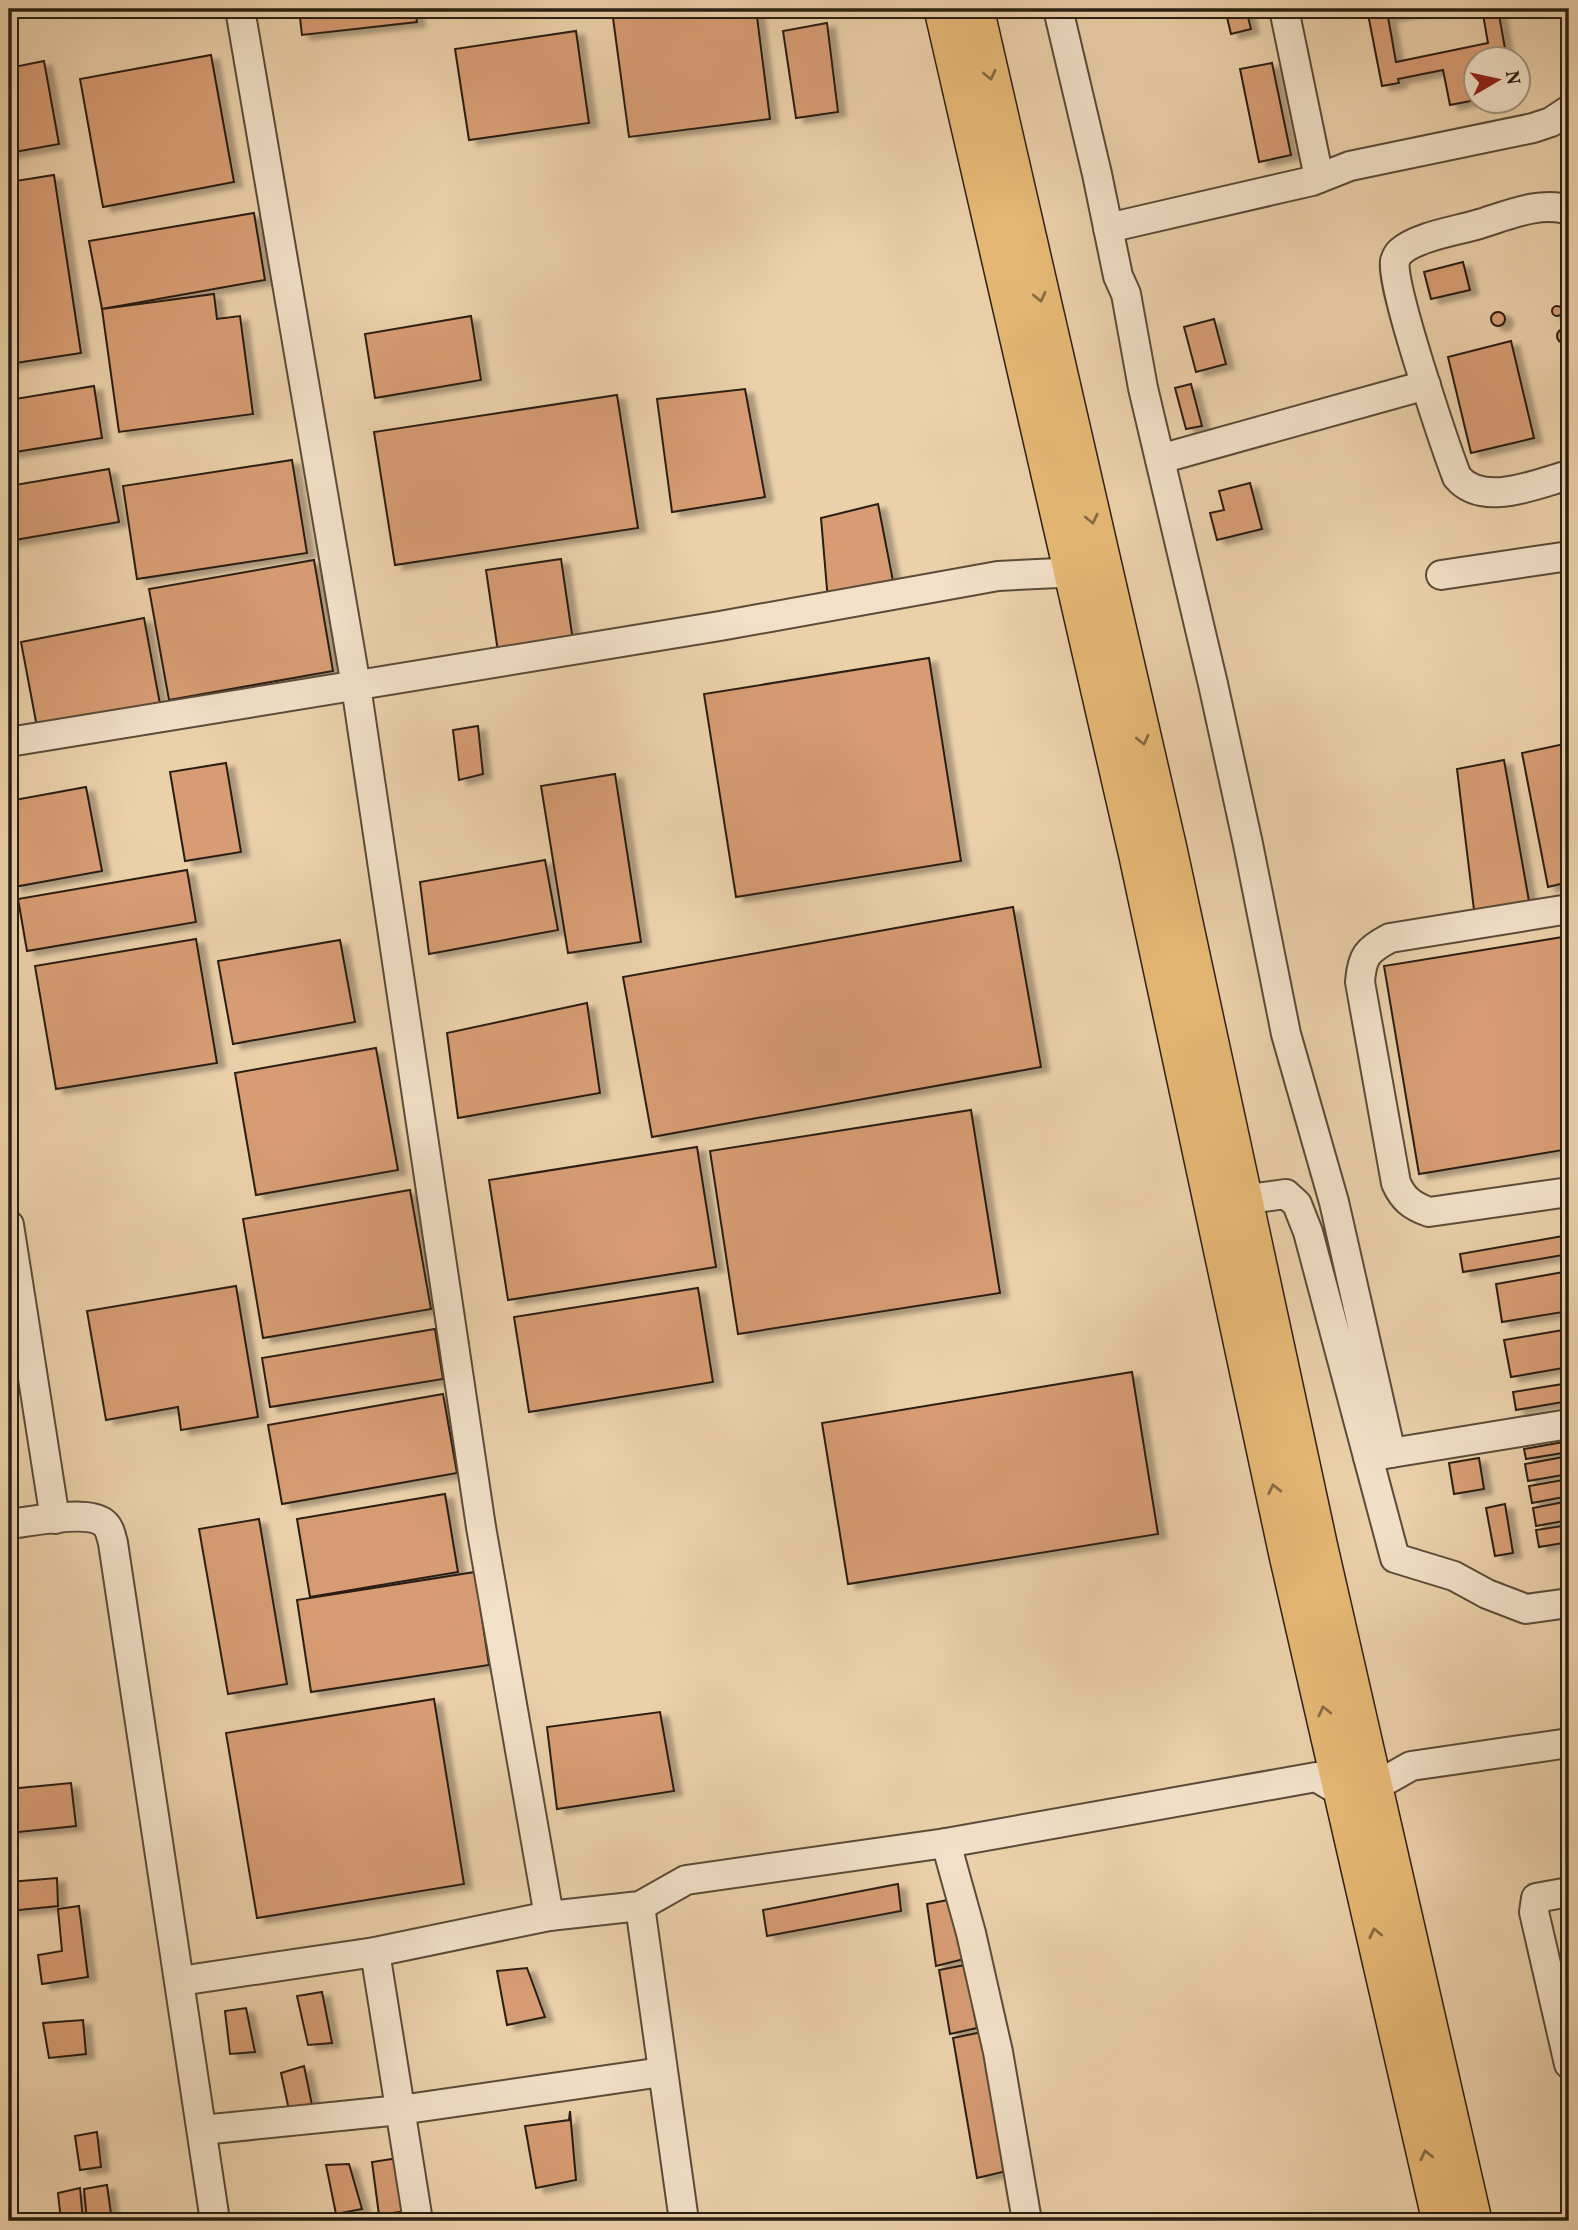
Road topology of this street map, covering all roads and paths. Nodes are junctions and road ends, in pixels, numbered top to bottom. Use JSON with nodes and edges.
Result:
{"nodes":[{"id":1,"x":240,"y":9,"type":"edge"},
{"id":2,"x":943,"y":9,"type":"edge"},
{"id":3,"x":975,"y":9,"type":"edge"},
{"id":4,"x":1058,"y":9,"type":"edge"},
{"id":5,"x":1284,"y":9,"type":"edge"},
{"id":6,"x":1566,"y":113,"type":"edge"},
{"id":7,"x":1319,"y":178,"type":"junction"},
{"id":8,"x":1569,"y":210,"type":"edge"},
{"id":9,"x":1108,"y":228,"type":"junction"},
{"id":10,"x":1426,"y":385,"type":"junction"},
{"id":11,"x":1160,"y":458,"type":"junction"},
{"id":12,"x":1569,"y":475,"type":"edge"},
{"id":13,"x":1569,"y":558,"type":"edge"},
{"id":14,"x":1088,"y":574,"type":"junction"},
{"id":15,"x":1441,"y":575,"type":"dead end"},
{"id":16,"x":356,"y":686,"type":"junction"},
{"id":17,"x":9,"y":743,"type":"edge"},
{"id":18,"x":1569,"y":909,"type":"edge"},
{"id":19,"x":1569,"y":1192,"type":"edge"},
{"id":20,"x":1228,"y":1202,"type":"junction"},
{"id":21,"x":9,"y":1225,"type":"edge"},
{"id":22,"x":1569,"y":1424,"type":"edge"},
{"id":23,"x":1380,"y":1455,"type":"junction"},
{"id":24,"x":55,"y":1519,"type":"junction"},
{"id":25,"x":9,"y":1524,"type":"edge"},
{"id":26,"x":1569,"y":1603,"type":"edge"},
{"id":27,"x":1569,"y":1743,"type":"edge"},
{"id":28,"x":1359,"y":1790,"type":"junction"},
{"id":29,"x":946,"y":1843,"type":"junction"},
{"id":30,"x":1569,"y":1892,"type":"edge"},
{"id":31,"x":640,"y":1906,"type":"junction"},
{"id":32,"x":549,"y":1916,"type":"junction"},
{"id":33,"x":375,"y":1952,"type":"junction"},
{"id":34,"x":180,"y":1981,"type":"junction"},
{"id":35,"x":1569,"y":2064,"type":"edge"},
{"id":36,"x":662,"y":2072,"type":"junction"},
{"id":37,"x":400,"y":2110,"type":"junction"},
{"id":38,"x":202,"y":2130,"type":"junction"},
{"id":39,"x":215,"y":2221,"type":"edge"},
{"id":40,"x":418,"y":2221,"type":"edge"},
{"id":41,"x":684,"y":2221,"type":"edge"},
{"id":42,"x":1027,"y":2221,"type":"edge"},
{"id":43,"x":1441,"y":2221,"type":"edge"},
{"id":44,"x":1473,"y":2221,"type":"edge"}],
"edges":[{"from":1,"to":16,"type":"street"},
{"from":2,"to":14,"type":"main road"},
{"from":3,"to":14,"type":"main road","one_way":true},
{"from":4,"to":9,"type":"street"},
{"from":5,"to":7,"type":"street"},
{"from":6,"to":7,"type":"street"},
{"from":7,"to":9,"type":"street"},
{"from":8,"to":10,"type":"street"},
{"from":9,"to":11,"type":"street"},
{"from":10,"to":11,"type":"street"},
{"from":10,"to":12,"type":"street"},
{"from":11,"to":23,"type":"street"},
{"from":13,"to":15,"type":"street"},
{"from":14,"to":16,"type":"street"},
{"from":14,"to":20,"type":"main road"},
{"from":16,"to":17,"type":"street"},
{"from":16,"to":32,"type":"street"},
{"from":18,"to":19,"type":"street"},
{"from":20,"to":23,"type":"street"},
{"from":20,"to":28,"type":"main road"},
{"from":21,"to":24,"type":"street"},
{"from":22,"to":23,"type":"street"},
{"from":23,"to":26,"type":"street"},
{"from":24,"to":25,"type":"street"},
{"from":24,"to":34,"type":"street"},
{"from":27,"to":28,"type":"street"},
{"from":28,"to":29,"type":"street"},
{"from":43,"to":28,"type":"main road","one_way":true},
{"from":28,"to":44,"type":"main road"},
{"from":29,"to":31,"type":"street"},
{"from":29,"to":42,"type":"street"},
{"from":30,"to":35,"type":"street"},
{"from":31,"to":32,"type":"street"},
{"from":31,"to":36,"type":"street"},
{"from":32,"to":33,"type":"street"},
{"from":33,"to":34,"type":"street"},
{"from":33,"to":37,"type":"street"},
{"from":34,"to":38,"type":"street"},
{"from":36,"to":37,"type":"street"},
{"from":36,"to":41,"type":"street"},
{"from":37,"to":38,"type":"street"},
{"from":37,"to":40,"type":"street"},
{"from":38,"to":39,"type":"street"}]}
